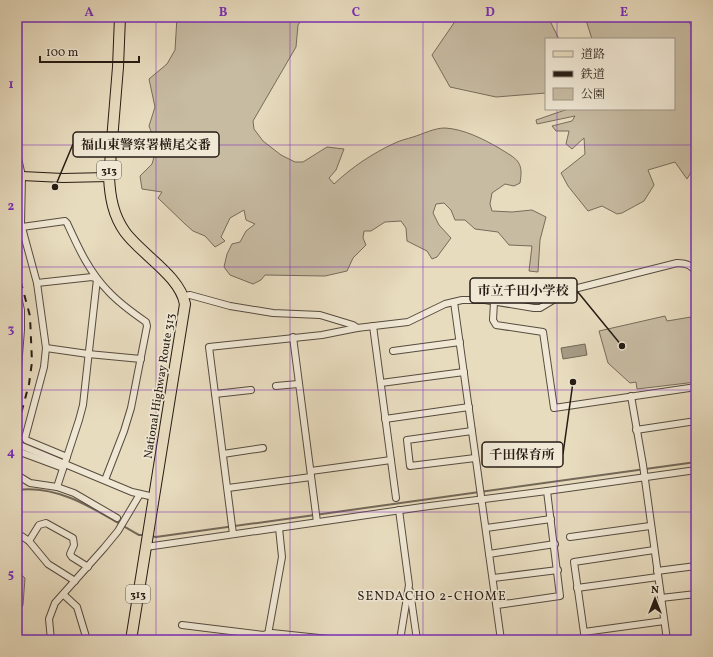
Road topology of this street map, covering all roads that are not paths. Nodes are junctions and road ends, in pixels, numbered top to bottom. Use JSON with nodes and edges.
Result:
{"nodes":[{"id":1,"x":120,"y":17,"type":"edge"},
{"id":2,"x":17,"y":154,"type":"edge"},
{"id":3,"x":22,"y":176,"type":"junction"},
{"id":4,"x":109,"y":177,"type":"junction"},
{"id":5,"x":22,"y":227,"type":"junction"},
{"id":6,"x":696,"y":273,"type":"edge"},
{"id":7,"x":97,"y":279,"type":"junction"},
{"id":8,"x":37,"y":283,"type":"junction"},
{"id":9,"x":17,"y":294,"type":"edge"},
{"id":10,"x":183,"y":296,"type":"junction"},
{"id":11,"x":454,"y":302,"type":"junction"},
{"id":12,"x":494,"y":302,"type":"junction"},
{"id":13,"x":373,"y":326,"type":"junction"},
{"id":14,"x":357,"y":328,"type":"junction"},
{"id":15,"x":293,"y":337,"type":"junction"},
{"id":16,"x":460,"y":342,"type":"junction"},
{"id":17,"x":18,"y":345,"type":"edge"},
{"id":18,"x":46,"y":348,"type":"junction"},
{"id":19,"x":393,"y":351,"type":"dead end"},
{"id":20,"x":88,"y":354,"type":"junction"},
{"id":21,"x":140,"y":359,"type":"junction"},
{"id":22,"x":464,"y":372,"type":"junction"},
{"id":23,"x":17,"y":380,"type":"edge"},
{"id":24,"x":298,"y":384,"type":"junction"},
{"id":25,"x":381,"y":384,"type":"junction"},
{"id":26,"x":276,"y":386,"type":"dead end"},
{"id":27,"x":696,"y":388,"type":"edge"},
{"id":28,"x":251,"y":390,"type":"dead end"},
{"id":29,"x":215,"y":394,"type":"junction"},
{"id":30,"x":631,"y":396,"type":"junction"},
{"id":31,"x":469,"y":407,"type":"junction"},
{"id":32,"x":385,"y":419,"type":"junction"},
{"id":33,"x":696,"y":421,"type":"edge"},
{"id":34,"x":636,"y":430,"type":"junction"},
{"id":35,"x":472,"y":431,"type":"junction"},
{"id":36,"x":17,"y":444,"type":"edge"},
{"id":37,"x":262,"y":448,"type":"dead end"},
{"id":38,"x":223,"y":454,"type":"junction"},
{"id":39,"x":17,"y":455,"type":"edge"},
{"id":40,"x":67,"y":456,"type":"junction"},
{"id":41,"x":475,"y":458,"type":"junction"},
{"id":42,"x":391,"y":460,"type":"junction"},
{"id":43,"x":64,"y":466,"type":"junction"},
{"id":44,"x":696,"y":470,"type":"edge"},
{"id":45,"x":311,"y":474,"type":"junction"},
{"id":46,"x":17,"y":475,"type":"edge"},
{"id":47,"x":644,"y":476,"type":"junction"},
{"id":48,"x":105,"y":480,"type":"junction"},
{"id":49,"x":57,"y":487,"type":"junction"},
{"id":50,"x":228,"y":488,"type":"junction"},
{"id":51,"x":547,"y":491,"type":"junction"},
{"id":52,"x":140,"y":494,"type":"junction"},
{"id":53,"x":481,"y":495,"type":"junction"},
{"id":54,"x":154,"y":497,"type":"junction"},
{"id":55,"x":396,"y":498,"type":"dead end"},
{"id":56,"x":399,"y":510,"type":"junction"},
{"id":57,"x":317,"y":517,"type":"junction"},
{"id":58,"x":117,"y":518,"type":"dead end"},
{"id":59,"x":551,"y":519,"type":"junction"},
{"id":60,"x":650,"y":526,"type":"junction"},
{"id":61,"x":279,"y":528,"type":"junction"},
{"id":62,"x":486,"y":528,"type":"junction"},
{"id":63,"x":233,"y":532,"type":"junction"},
{"id":64,"x":17,"y":533,"type":"edge"},
{"id":65,"x":570,"y":537,"type":"dead end"},
{"id":66,"x":147,"y":539,"type":"junction"},
{"id":67,"x":29,"y":541,"type":"junction"},
{"id":68,"x":555,"y":544,"type":"junction"},
{"id":69,"x":654,"y":550,"type":"junction"},
{"id":70,"x":490,"y":554,"type":"junction"},
{"id":71,"x":696,"y":566,"type":"edge"},
{"id":72,"x":88,"y":567,"type":"junction"},
{"id":73,"x":558,"y":570,"type":"junction"},
{"id":74,"x":658,"y":574,"type":"junction"},
{"id":75,"x":493,"y":578,"type":"junction"},
{"id":76,"x":75,"y":581,"type":"junction"},
{"id":77,"x":409,"y":585,"type":"junction"},
{"id":78,"x":577,"y":588,"type":"junction"},
{"id":79,"x":64,"y":594,"type":"junction"},
{"id":80,"x":696,"y":594,"type":"edge"},
{"id":81,"x":661,"y":598,"type":"junction"},
{"id":82,"x":497,"y":605,"type":"junction"},
{"id":83,"x":664,"y":621,"type":"junction"},
{"id":84,"x":182,"y":625,"type":"dead end"},
{"id":85,"x":584,"y":632,"type":"junction"},
{"id":86,"x":268,"y":637,"type":"edge"},
{"id":87,"x":318,"y":639,"type":"edge"},
{"id":88,"x":52,"y":640,"type":"edge"},
{"id":89,"x":87,"y":640,"type":"edge"},
{"id":90,"x":131,"y":640,"type":"edge"},
{"id":91,"x":338,"y":640,"type":"edge"},
{"id":92,"x":400,"y":640,"type":"edge"},
{"id":93,"x":417,"y":640,"type":"edge"},
{"id":94,"x":501,"y":640,"type":"edge"},
{"id":95,"x":585,"y":640,"type":"edge"},
{"id":96,"x":667,"y":640,"type":"edge"}],
"edges":[{"from":1,"to":4,"type":"highway","number":"313"},
{"from":2,"to":3,"type":"street"},
{"from":3,"to":4,"type":"main road"},
{"from":3,"to":5,"type":"street"},
{"from":4,"to":10,"type":"highway","number":"313"},
{"from":5,"to":7,"type":"street"},
{"from":5,"to":8,"type":"street"},
{"from":6,"to":12,"type":"street"},
{"from":7,"to":8,"type":"street"},
{"from":7,"to":20,"type":"street"},
{"from":7,"to":21,"type":"street"},
{"from":8,"to":18,"type":"street"},
{"from":9,"to":17,"type":"street"},
{"from":10,"to":14,"type":"street"},
{"from":10,"to":54,"type":"highway","name":"National Highway Route 313","number":"313"},
{"from":11,"to":12,"type":"street"},
{"from":11,"to":13,"type":"street"},
{"from":11,"to":16,"type":"street"},
{"from":12,"to":30,"type":"street"},
{"from":13,"to":14,"type":"street"},
{"from":13,"to":25,"type":"street"},
{"from":14,"to":15,"type":"street"},
{"from":15,"to":24,"type":"street"},
{"from":15,"to":29,"type":"street"},
{"from":16,"to":19,"type":"street"},
{"from":16,"to":22,"type":"street"},
{"from":17,"to":23,"type":"street"},
{"from":18,"to":20,"type":"street"},
{"from":18,"to":40,"type":"street"},
{"from":20,"to":21,"type":"street"},
{"from":20,"to":40,"type":"street"},
{"from":21,"to":48,"type":"street"},
{"from":22,"to":25,"type":"street"},
{"from":22,"to":31,"type":"street"},
{"from":24,"to":26,"type":"street"},
{"from":24,"to":45,"type":"street"},
{"from":25,"to":32,"type":"street"},
{"from":27,"to":30,"type":"street"},
{"from":28,"to":29,"type":"street"},
{"from":29,"to":38,"type":"street"},
{"from":30,"to":34,"type":"street"},
{"from":31,"to":32,"type":"street"},
{"from":31,"to":35,"type":"street"},
{"from":32,"to":42,"type":"street"},
{"from":33,"to":34,"type":"street"},
{"from":34,"to":47,"type":"street"},
{"from":35,"to":41,"type":"street"},
{"from":35,"to":41,"type":"street"},
{"from":36,"to":43,"type":"street"},
{"from":37,"to":38,"type":"street"},
{"from":38,"to":50,"type":"street"},
{"from":39,"to":43,"type":"street"},
{"from":40,"to":43,"type":"street"},
{"from":41,"to":53,"type":"street"},
{"from":42,"to":45,"type":"street"},
{"from":42,"to":55,"type":"street"},
{"from":43,"to":48,"type":"street"},
{"from":43,"to":49,"type":"street"},
{"from":44,"to":47,"type":"street"},
{"from":45,"to":50,"type":"street"},
{"from":45,"to":57,"type":"street"},
{"from":46,"to":49,"type":"street"},
{"from":47,"to":51,"type":"street"},
{"from":47,"to":60,"type":"street"},
{"from":48,"to":52,"type":"street"},
{"from":49,"to":58,"type":"street"},
{"from":50,"to":63,"type":"street"},
{"from":51,"to":53,"type":"street"},
{"from":51,"to":59,"type":"street"},
{"from":52,"to":54,"type":"street"},
{"from":52,"to":72,"type":"street"},
{"from":53,"to":56,"type":"street"},
{"from":53,"to":62,"type":"street"},
{"from":54,"to":66,"type":"highway","name":"National Highway Route 313","number":"313"},
{"from":56,"to":57,"type":"street"},
{"from":56,"to":77,"type":"street"},
{"from":57,"to":61,"type":"street"},
{"from":59,"to":62,"type":"street"},
{"from":59,"to":68,"type":"street"},
{"from":60,"to":65,"type":"street"},
{"from":60,"to":69,"type":"street"},
{"from":61,"to":63,"type":"street"},
{"from":61,"to":86,"type":"street"},
{"from":62,"to":70,"type":"street"},
{"from":63,"to":66,"type":"street"},
{"from":64,"to":67,"type":"street"},
{"from":66,"to":90,"type":"highway","name":"National Highway Route 313","number":"313"},
{"from":67,"to":72,"type":"street"},
{"from":67,"to":76,"type":"street"},
{"from":68,"to":70,"type":"street"},
{"from":68,"to":73,"type":"street"},
{"from":69,"to":74,"type":"street"},
{"from":69,"to":78,"type":"street"},
{"from":70,"to":75,"type":"street"},
{"from":71,"to":74,"type":"street"},
{"from":72,"to":76,"type":"street"},
{"from":73,"to":75,"type":"street"},
{"from":73,"to":82,"type":"street"},
{"from":74,"to":78,"type":"street"},
{"from":74,"to":81,"type":"street"},
{"from":75,"to":82,"type":"street"},
{"from":76,"to":79,"type":"street"},
{"from":77,"to":92,"type":"street"},
{"from":77,"to":93,"type":"street"},
{"from":78,"to":85,"type":"street"},
{"from":79,"to":88,"type":"street"},
{"from":79,"to":89,"type":"street"},
{"from":80,"to":81,"type":"street"},
{"from":81,"to":83,"type":"street"},
{"from":82,"to":94,"type":"street"},
{"from":83,"to":85,"type":"street"},
{"from":83,"to":96,"type":"street"},
{"from":84,"to":86,"type":"street"},
{"from":85,"to":95,"type":"street"},
{"from":86,"to":87,"type":"street"},
{"from":87,"to":91,"type":"street"}]}
